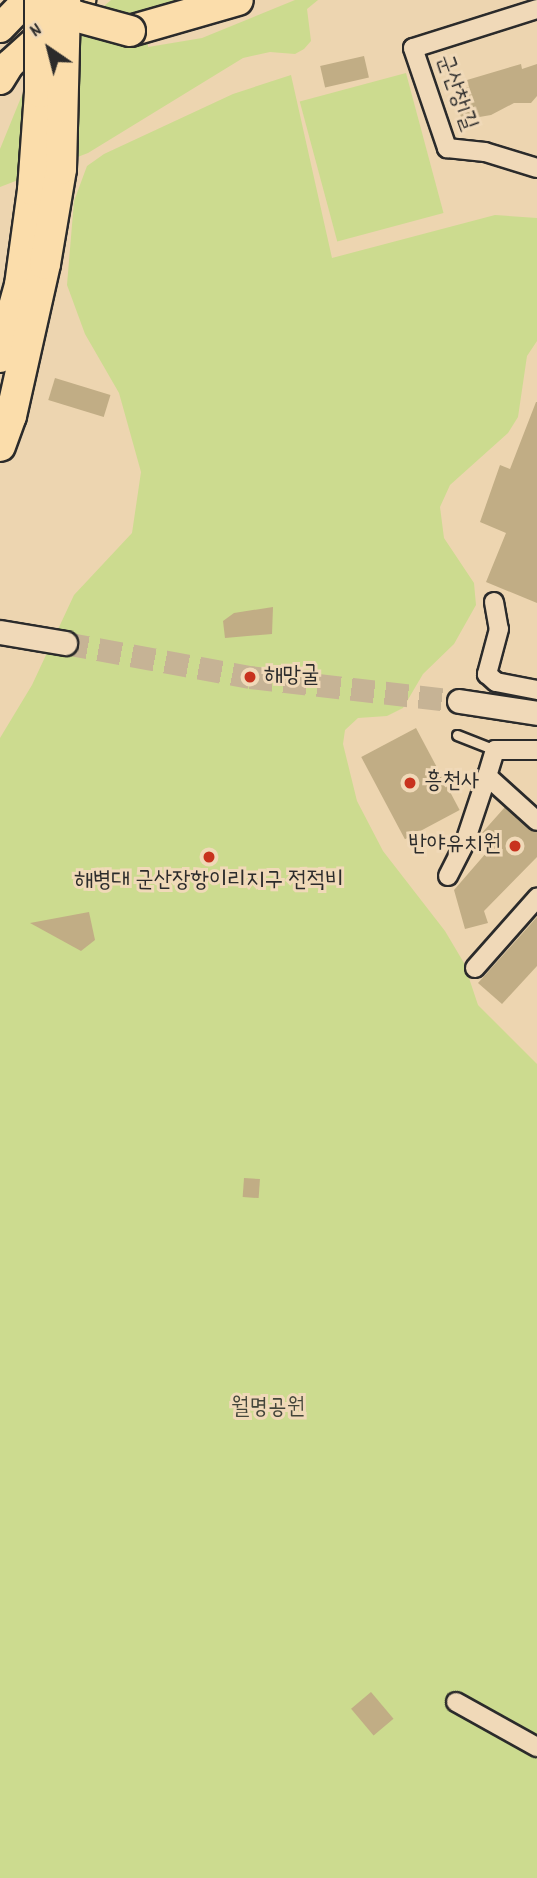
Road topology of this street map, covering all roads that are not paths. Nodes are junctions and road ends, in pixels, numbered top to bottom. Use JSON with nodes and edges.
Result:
{"nodes":[{"id":1,"x":27,"y":0,"type":"edge"},
{"id":2,"x":43,"y":0,"type":"edge"},
{"id":3,"x":65,"y":0,"type":"edge"},
{"id":4,"x":81,"y":0,"type":"edge"},
{"id":5,"x":238,"y":0,"type":"edge"},
{"id":6,"x":537,"y":9,"type":"edge"},
{"id":7,"x":0,"y":28,"type":"edge"},
{"id":8,"x":0,"y":80,"type":"edge"},
{"id":9,"x":537,"y":168,"type":"edge"},
{"id":10,"x":0,"y":357,"type":"edge"},
{"id":11,"x":0,"y":446,"type":"edge"},
{"id":12,"x":494,"y":602,"type":"dead end"},
{"id":13,"x":0,"y":632,"type":"edge"},
{"id":14,"x":65,"y":643,"type":"tunnel mouth"},
{"id":15,"x":537,"y":690,"type":"edge"},
{"id":16,"x":459,"y":701,"type":"tunnel mouth"},
{"id":17,"x":537,"y":713,"type":"edge"},
{"id":18,"x":457,"y":735,"type":"dead end"},
{"id":19,"x":495,"y":750,"type":"junction"},
{"id":20,"x":537,"y":750,"type":"edge"},
{"id":21,"x":487,"y":776,"type":"junction"},
{"id":22,"x":537,"y":821,"type":"edge"},
{"id":23,"x":448,"y":876,"type":"dead end"},
{"id":24,"x":537,"y":898,"type":"edge"},
{"id":25,"x":475,"y":968,"type":"dead end"},
{"id":26,"x":456,"y":1702,"type":"dead end"},
{"id":27,"x":535,"y":1749,"type":"edge"}],
"edges":[{"from":1,"to":7,"type":"main road"},
{"from":2,"to":5,"type":"highway","bridge":true},
{"from":2,"to":10,"type":"highway","bridge":true},
{"from":3,"to":11,"type":"highway","bridge":true},
{"from":4,"to":8,"type":"main road"},
{"from":6,"to":9,"type":"street","name":"군산창1길"},
{"from":12,"to":15,"type":"street"},
{"from":13,"to":14,"type":"street"},
{"from":16,"to":17,"type":"street"},
{"from":18,"to":19,"type":"lane"},
{"from":19,"to":20,"type":"street"},
{"from":19,"to":21,"type":"street"},
{"from":21,"to":22,"type":"street"},
{"from":21,"to":23,"type":"street"},
{"from":24,"to":25,"type":"street"},
{"from":26,"to":27,"type":"street"}]}
